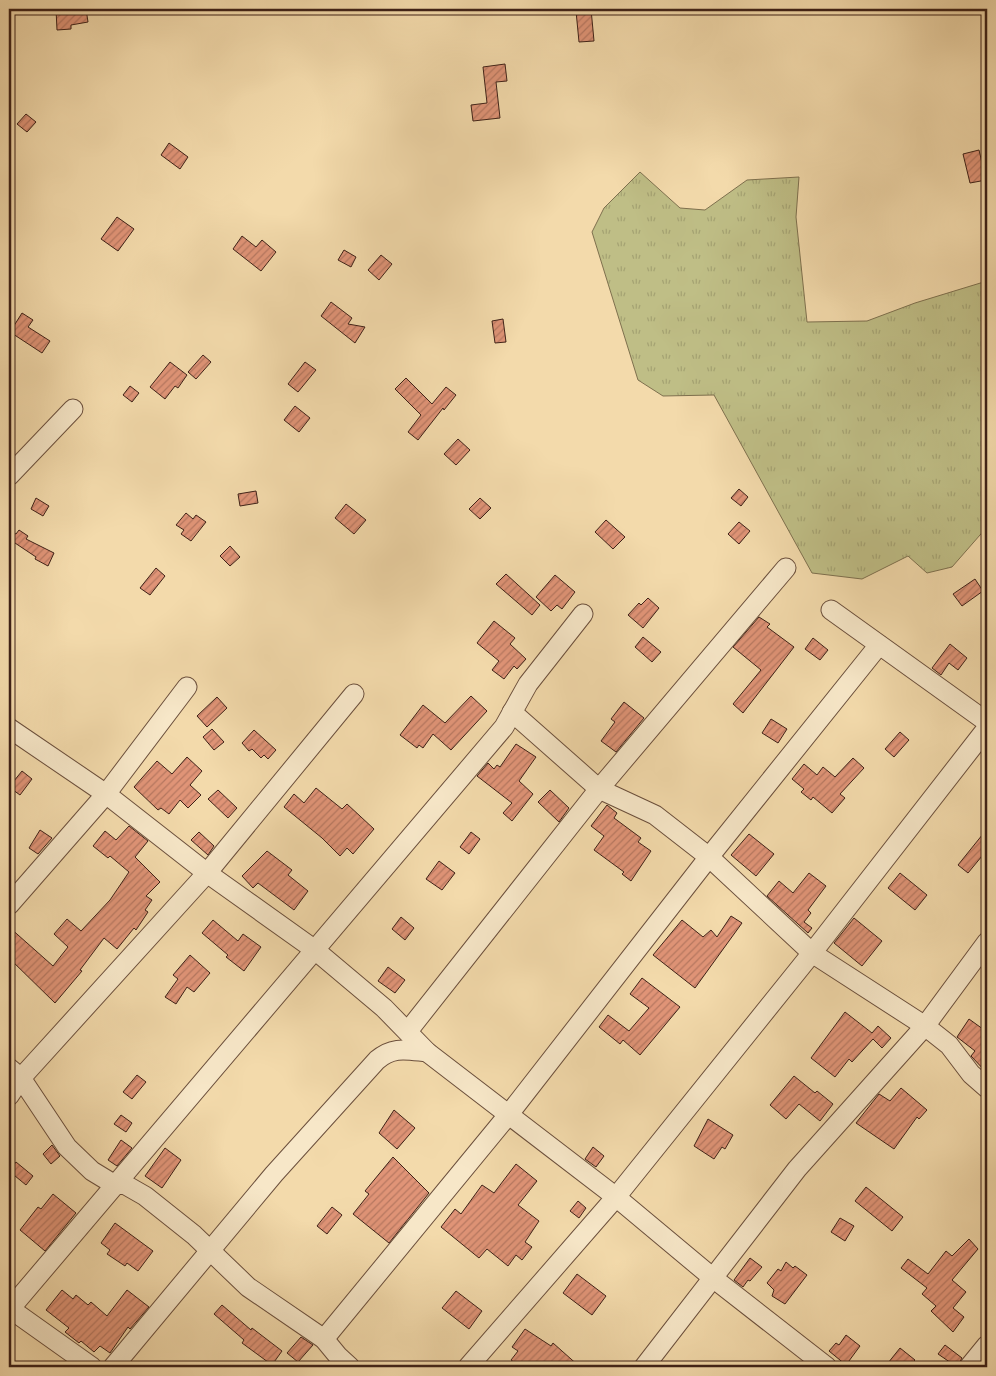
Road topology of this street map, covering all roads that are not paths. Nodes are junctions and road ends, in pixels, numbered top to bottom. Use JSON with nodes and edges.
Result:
{"nodes":[{"id":1,"x":73,"y":410,"type":"dead end"},
{"id":2,"x":9,"y":476,"type":"edge"},
{"id":3,"x":786,"y":568,"type":"dead end"},
{"id":4,"x":831,"y":610,"type":"dead end"},
{"id":5,"x":583,"y":614,"type":"dead end"},
{"id":6,"x":879,"y":645,"type":"junction"},
{"id":7,"x":187,"y":687,"type":"dead end"},
{"id":8,"x":354,"y":694,"type":"dead end"},
{"id":9,"x":512,"y":712,"type":"junction"},
{"id":10,"x":987,"y":722,"type":"edge"},
{"id":11,"x":9,"y":728,"type":"edge"},
{"id":12,"x":987,"y":728,"type":"edge"},
{"id":13,"x":599,"y":789,"type":"junction"},
{"id":14,"x":106,"y":794,"type":"junction"},
{"id":15,"x":709,"y":857,"type":"junction"},
{"id":16,"x":207,"y":873,"type":"junction"},
{"id":17,"x":9,"y":905,"type":"edge"},
{"id":18,"x":987,"y":942,"type":"edge"},
{"id":19,"x":314,"y":950,"type":"junction"},
{"id":20,"x":812,"y":954,"type":"junction"},
{"id":21,"x":925,"y":1026,"type":"junction"},
{"id":22,"x":408,"y":1031,"type":"junction"},
{"id":23,"x":428,"y":1052,"type":"junction"},
{"id":24,"x":15,"y":1073,"type":"edge"},
{"id":25,"x":987,"y":1088,"type":"edge"},
{"id":26,"x":9,"y":1096,"type":"edge"},
{"id":27,"x":509,"y":1114,"type":"junction"},
{"id":28,"x":115,"y":1185,"type":"junction"},
{"id":29,"x":616,"y":1197,"type":"junction"},
{"id":30,"x":211,"y":1252,"type":"junction"},
{"id":31,"x":713,"y":1278,"type":"junction"},
{"id":32,"x":9,"y":1308,"type":"edge"},
{"id":33,"x":324,"y":1339,"type":"junction"},
{"id":34,"x":987,"y":1344,"type":"edge"},
{"id":35,"x":92,"y":1367,"type":"edge"},
{"id":36,"x":113,"y":1367,"type":"edge"},
{"id":37,"x":350,"y":1367,"type":"edge"},
{"id":38,"x":468,"y":1367,"type":"edge"},
{"id":39,"x":644,"y":1367,"type":"edge"},
{"id":40,"x":827,"y":1367,"type":"edge"},
{"id":41,"x":969,"y":1367,"type":"edge"}],
"edges":[{"from":1,"to":2,"type":"street"},
{"from":3,"to":13,"type":"street"},
{"from":4,"to":6,"type":"street"},
{"from":5,"to":9,"type":"street"},
{"from":6,"to":10,"type":"street"},
{"from":6,"to":15,"type":"street"},
{"from":7,"to":14,"type":"street"},
{"from":8,"to":16,"type":"street"},
{"from":9,"to":13,"type":"street"},
{"from":9,"to":19,"type":"street"},
{"from":11,"to":14,"type":"street"},
{"from":12,"to":20,"type":"street"},
{"from":13,"to":15,"type":"street"},
{"from":13,"to":22,"type":"street"},
{"from":14,"to":16,"type":"street"},
{"from":14,"to":17,"type":"street"},
{"from":15,"to":20,"type":"street"},
{"from":15,"to":27,"type":"street"},
{"from":16,"to":19,"type":"street"},
{"from":16,"to":24,"type":"street"},
{"from":18,"to":21,"type":"street"},
{"from":19,"to":22,"type":"street"},
{"from":19,"to":28,"type":"street"},
{"from":20,"to":21,"type":"street"},
{"from":20,"to":29,"type":"street"},
{"from":21,"to":25,"type":"street"},
{"from":21,"to":31,"type":"street"},
{"from":22,"to":23,"type":"street"},
{"from":23,"to":27,"type":"street"},
{"from":23,"to":30,"type":"street"},
{"from":24,"to":26,"type":"street"},
{"from":24,"to":28,"type":"street"},
{"from":27,"to":29,"type":"street"},
{"from":27,"to":33,"type":"street"},
{"from":28,"to":30,"type":"street"},
{"from":28,"to":32,"type":"street"},
{"from":29,"to":31,"type":"street"},
{"from":29,"to":38,"type":"street"},
{"from":30,"to":33,"type":"street"},
{"from":30,"to":36,"type":"street"},
{"from":31,"to":39,"type":"street"},
{"from":31,"to":40,"type":"street"},
{"from":32,"to":35,"type":"street"},
{"from":33,"to":37,"type":"street"},
{"from":34,"to":41,"type":"street"}]}
